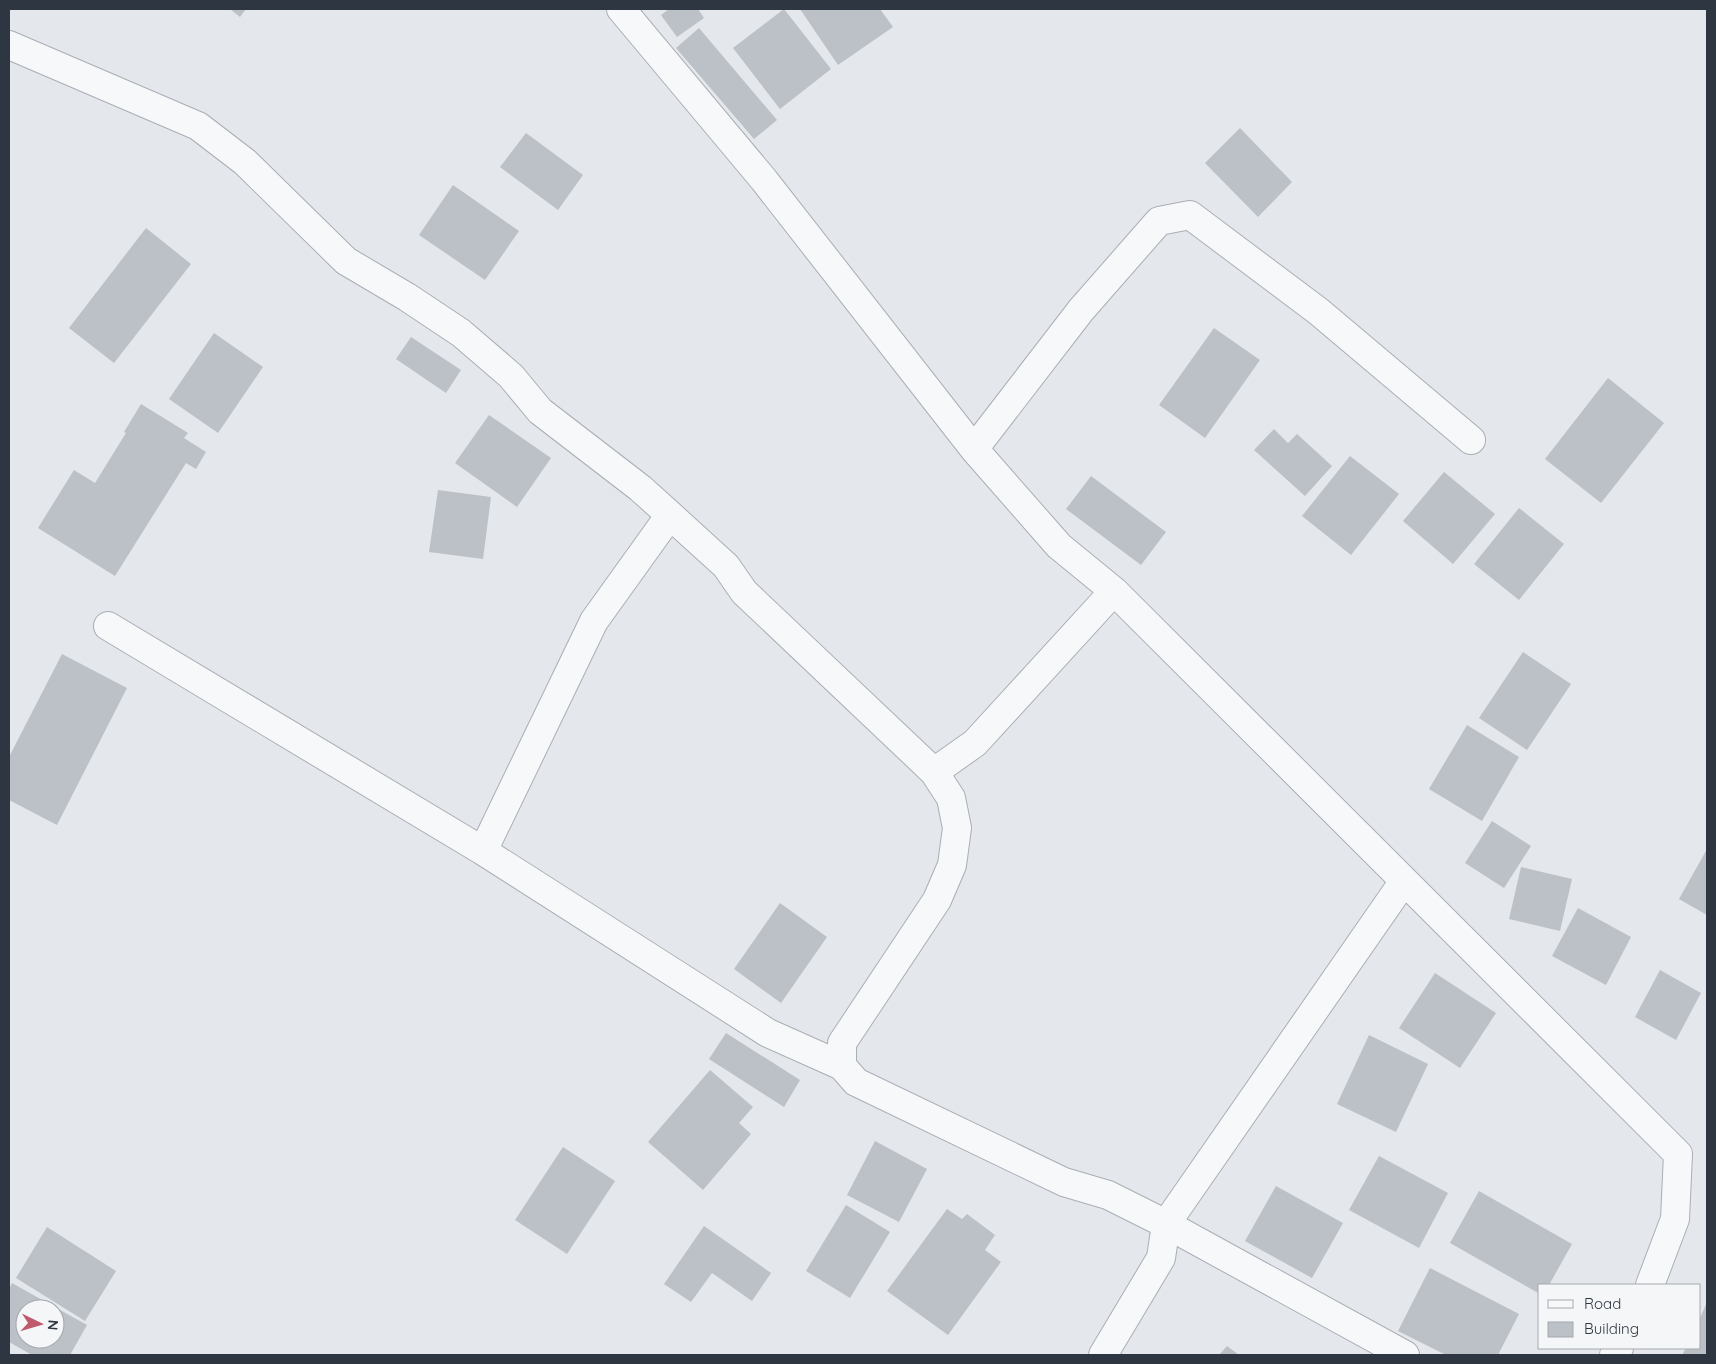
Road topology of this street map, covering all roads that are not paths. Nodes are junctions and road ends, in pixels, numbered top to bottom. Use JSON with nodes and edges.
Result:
{"nodes":[{"id":1,"x":621,"y":9,"type":"edge"},
{"id":2,"x":9,"y":45,"type":"edge"},
{"id":3,"x":1471,"y":440,"type":"dead end"},
{"id":4,"x":974,"y":450,"type":"junction"},
{"id":5,"x":670,"y":515,"type":"junction"},
{"id":6,"x":1114,"y":590,"type":"junction"},
{"id":7,"x":108,"y":626,"type":"dead end"},
{"id":8,"x":934,"y":772,"type":"junction"},
{"id":9,"x":483,"y":850,"type":"junction"},
{"id":10,"x":1404,"y":881,"type":"junction"},
{"id":11,"x":842,"y":1066,"type":"junction"},
{"id":12,"x":1166,"y":1224,"type":"junction"},
{"id":13,"x":1650,"y":1284,"type":"edge"},
{"id":14,"x":1103,"y":1355,"type":"edge"},
{"id":15,"x":1405,"y":1355,"type":"edge"}],
"edges":[{"from":1,"to":4,"type":"street"},
{"from":2,"to":5,"type":"street"},
{"from":3,"to":4,"type":"street"},
{"from":4,"to":6,"type":"street"},
{"from":5,"to":8,"type":"street"},
{"from":5,"to":9,"type":"street"},
{"from":6,"to":8,"type":"street"},
{"from":6,"to":10,"type":"street"},
{"from":7,"to":9,"type":"street"},
{"from":8,"to":11,"type":"street"},
{"from":9,"to":11,"type":"street"},
{"from":10,"to":12,"type":"street"},
{"from":10,"to":13,"type":"street"},
{"from":11,"to":12,"type":"street"},
{"from":12,"to":14,"type":"street"},
{"from":12,"to":15,"type":"street"}]}
